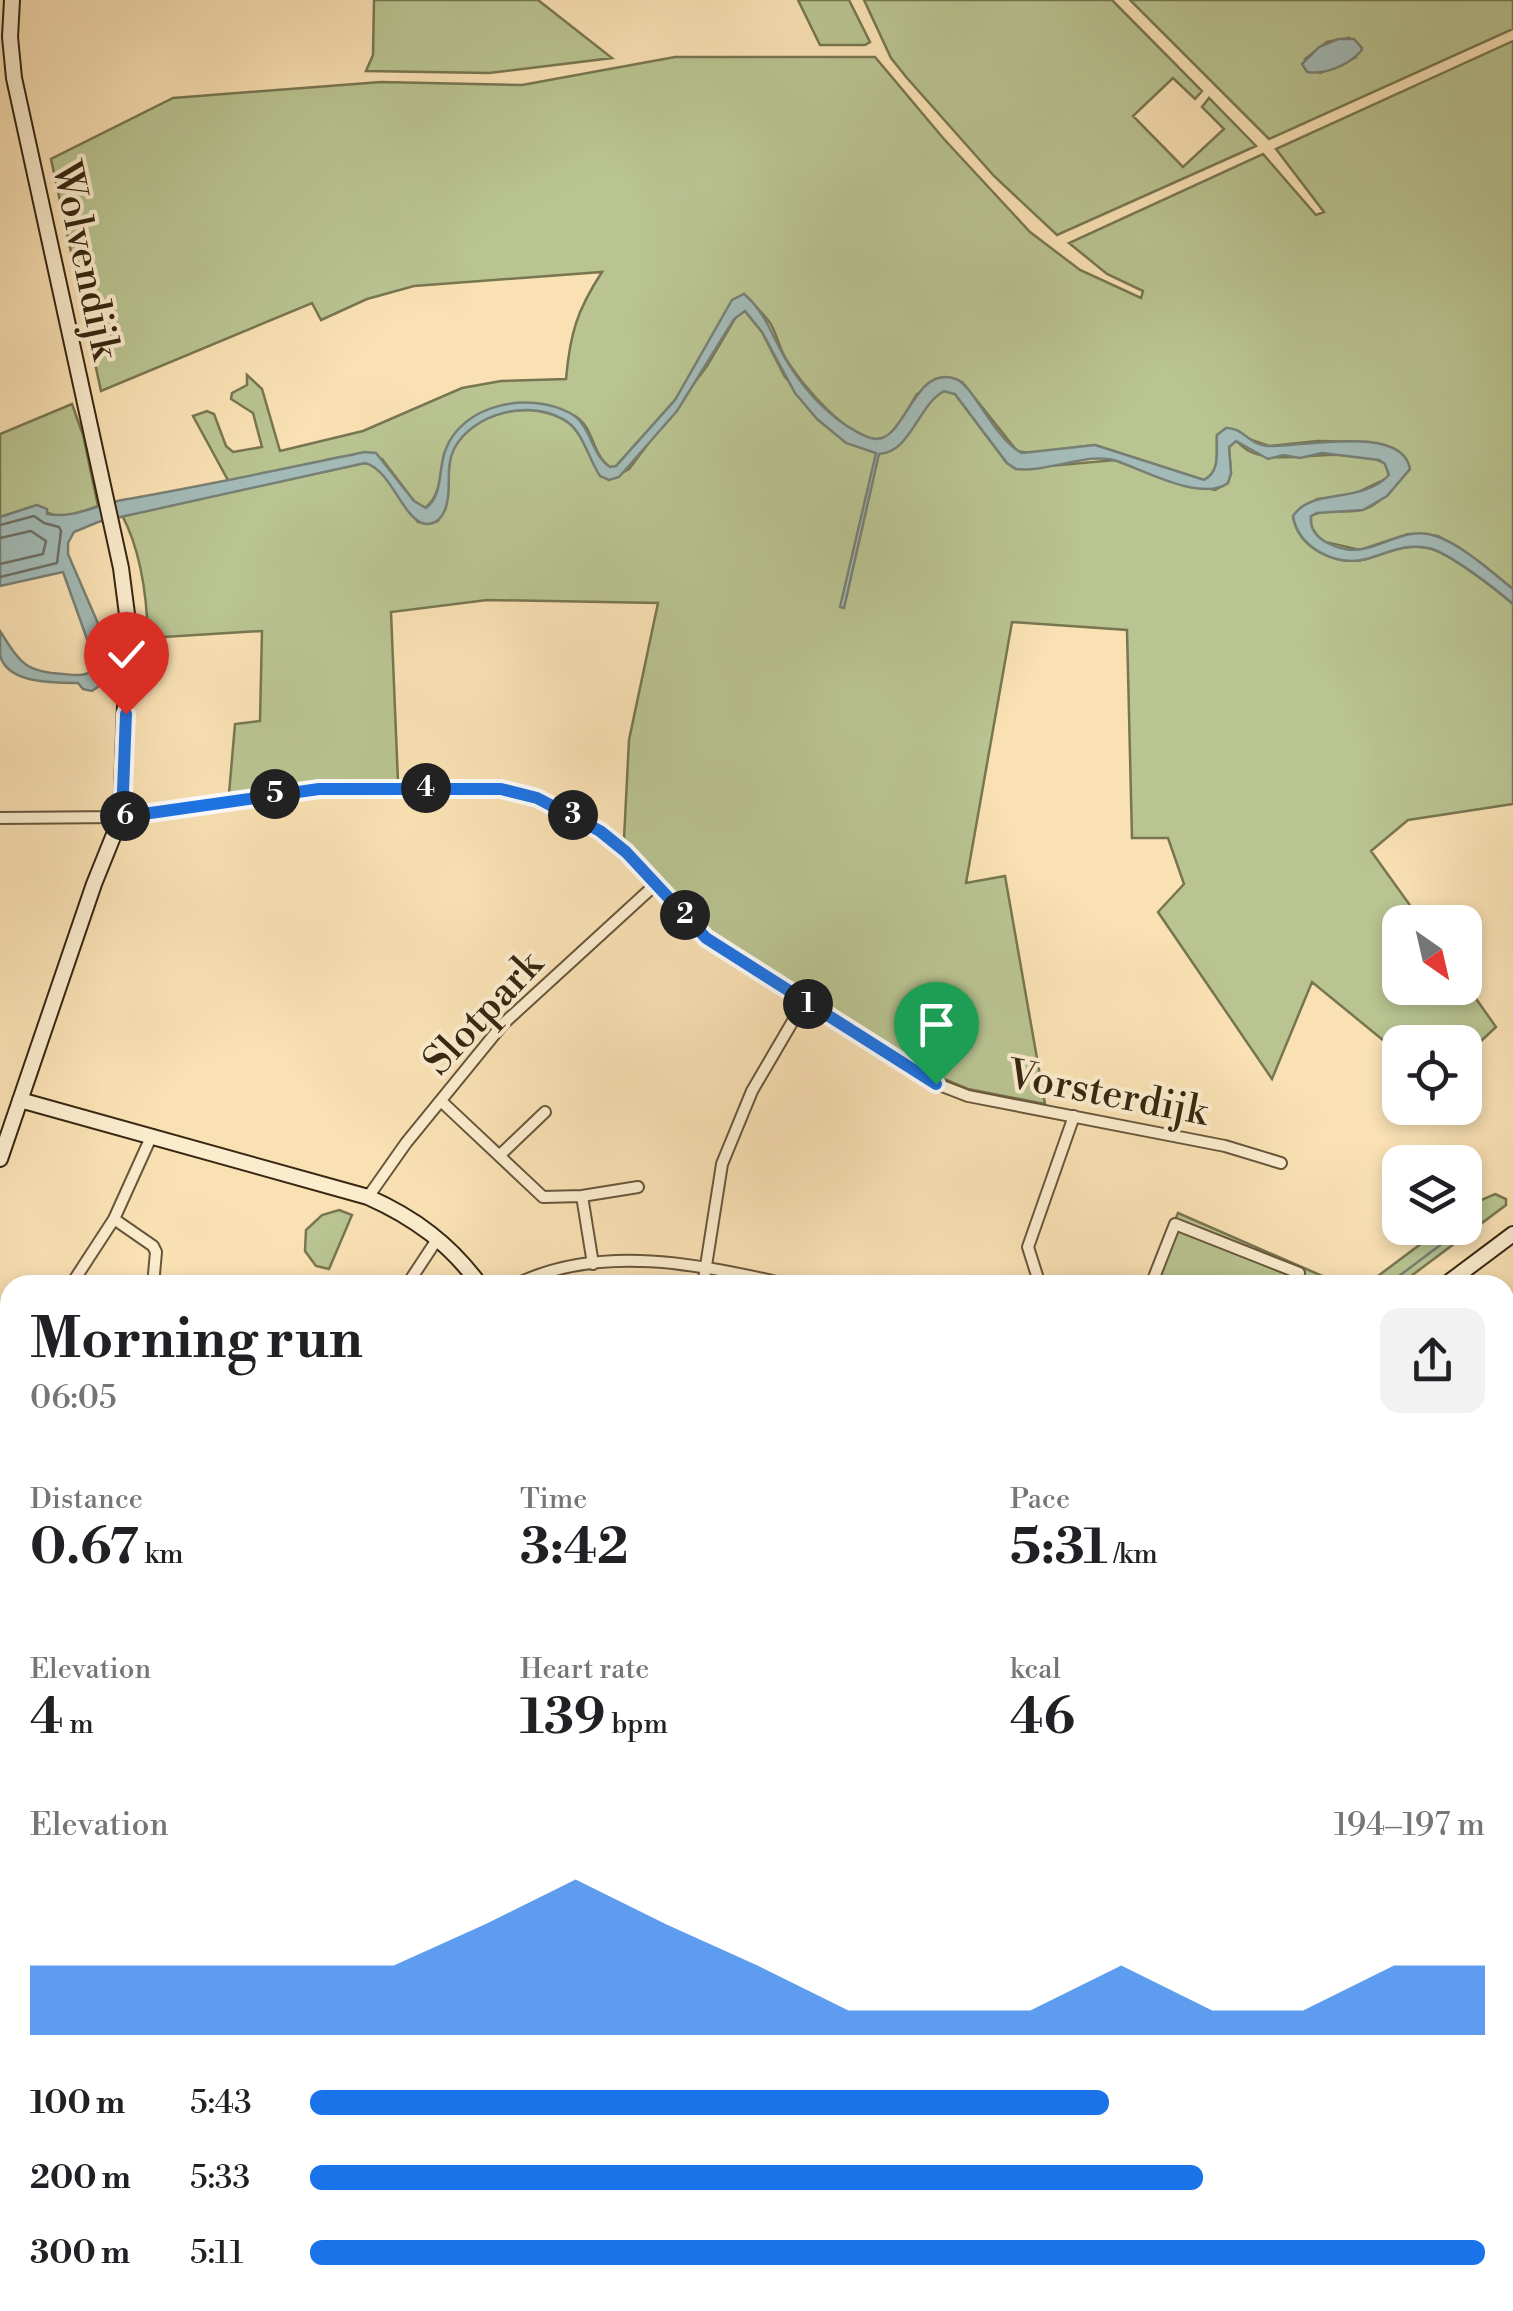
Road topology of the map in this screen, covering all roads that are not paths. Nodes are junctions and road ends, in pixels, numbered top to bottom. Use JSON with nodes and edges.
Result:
{"nodes":[{"id":1,"x":12,"y":0,"type":"edge"},
{"id":2,"x":5,"y":19,"type":"edge"},
{"id":3,"x":122,"y":817,"type":"junction"},
{"id":4,"x":0,"y":818,"type":"edge"},
{"id":5,"x":656,"y":884,"type":"junction"},
{"id":6,"x":804,"y":1002,"type":"junction"},
{"id":7,"x":20,"y":1100,"type":"junction"},
{"id":8,"x":440,"y":1101,"type":"junction"},
{"id":9,"x":545,"y":1112,"type":"dead end"},
{"id":10,"x":1074,"y":1116,"type":"junction"},
{"id":11,"x":152,"y":1135,"type":"junction"},
{"id":12,"x":500,"y":1155,"type":"junction"},
{"id":13,"x":0,"y":1159,"type":"edge"},
{"id":14,"x":1281,"y":1163,"type":"dead end"},
{"id":15,"x":638,"y":1187,"type":"dead end"},
{"id":16,"x":582,"y":1196,"type":"junction"},
{"id":17,"x":368,"y":1197,"type":"junction"},
{"id":18,"x":114,"y":1219,"type":"junction"},
{"id":19,"x":1513,"y":1234,"type":"edge"},
{"id":20,"x":438,"y":1238,"type":"junction"},
{"id":21,"x":592,"y":1264,"type":"junction"},
{"id":22,"x":705,"y":1268,"type":"junction"},
{"id":23,"x":1299,"y":1274,"type":"dead end"},
{"id":24,"x":78,"y":1275,"type":"edge"},
{"id":25,"x":155,"y":1275,"type":"edge"},
{"id":26,"x":414,"y":1275,"type":"edge"},
{"id":27,"x":471,"y":1275,"type":"edge"},
{"id":28,"x":542,"y":1275,"type":"edge"},
{"id":29,"x":704,"y":1275,"type":"edge"},
{"id":30,"x":740,"y":1275,"type":"edge"},
{"id":31,"x":1037,"y":1275,"type":"edge"},
{"id":32,"x":1155,"y":1275,"type":"edge"},
{"id":33,"x":1458,"y":1275,"type":"edge"}],
"edges":[{"from":1,"to":2,"type":"street","name":"Wolvendijk"},
{"from":2,"to":3,"type":"street","name":"Wolvendijk"},
{"from":3,"to":4,"type":"street","name":"Vorsterdijk"},
{"from":3,"to":5,"type":"street","name":"Vorsterdijk"},
{"from":3,"to":7,"type":"street"},
{"from":5,"to":6,"type":"street","name":"Vorsterdijk"},
{"from":5,"to":8,"type":"street","name":"Slotpark"},
{"from":6,"to":10,"type":"street","name":"Vorsterdijk"},
{"from":6,"to":22,"type":"street"},
{"from":7,"to":11,"type":"street"},
{"from":7,"to":13,"type":"street"},
{"from":8,"to":12,"type":"street"},
{"from":8,"to":17,"type":"street","name":"Slotpark"},
{"from":9,"to":12,"type":"street"},
{"from":10,"to":14,"type":"street","name":"Vorsterdijk"},
{"from":10,"to":31,"type":"street"},
{"from":11,"to":17,"type":"street"},
{"from":11,"to":18,"type":"street"},
{"from":12,"to":16,"type":"street"},
{"from":15,"to":16,"type":"street"},
{"from":16,"to":21,"type":"street"},
{"from":17,"to":20,"type":"street"},
{"from":18,"to":24,"type":"street"},
{"from":18,"to":25,"type":"street"},
{"from":19,"to":33,"type":"street"},
{"from":20,"to":26,"type":"street"},
{"from":20,"to":27,"type":"street"},
{"from":21,"to":22,"type":"street"},
{"from":21,"to":28,"type":"street"},
{"from":22,"to":29,"type":"street"},
{"from":22,"to":30,"type":"street"},
{"from":23,"to":32,"type":"street"}]}
